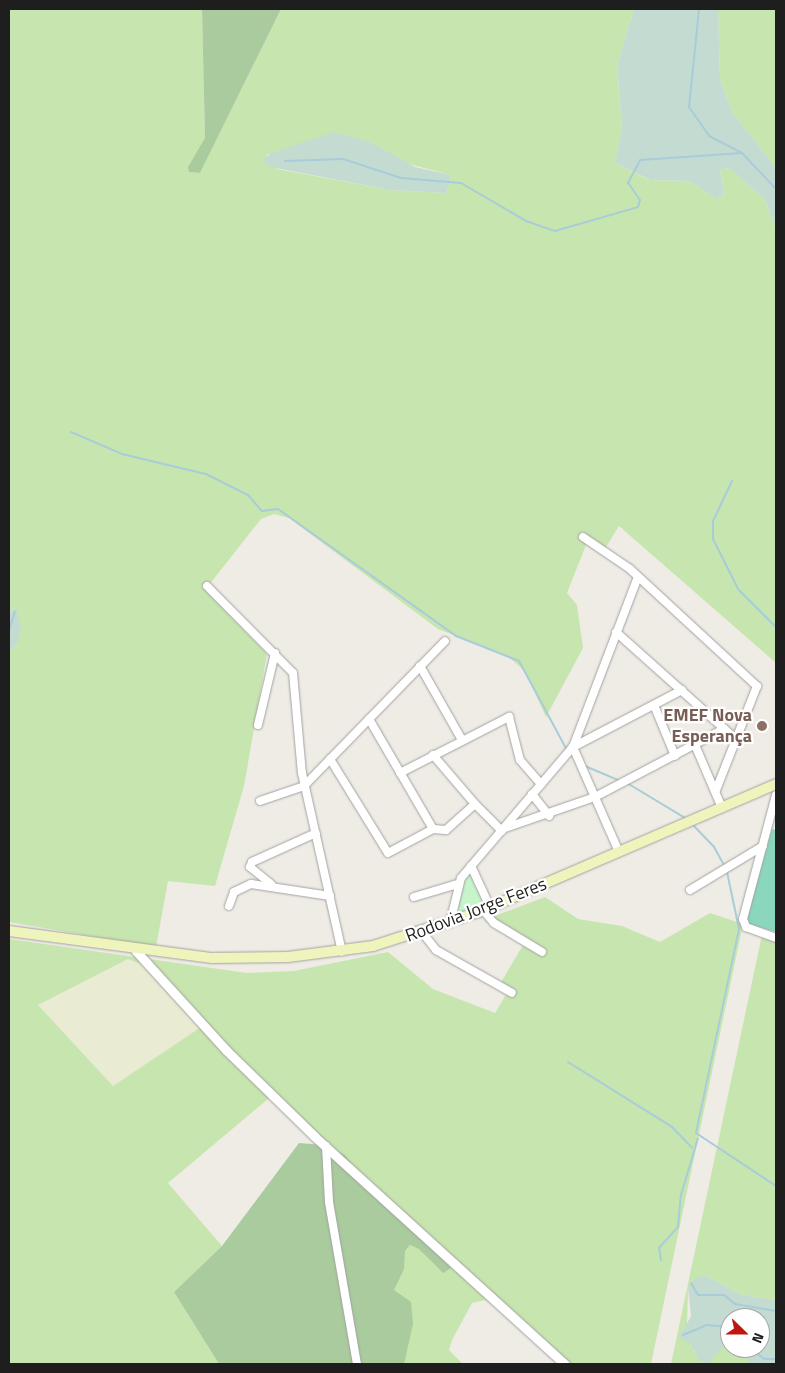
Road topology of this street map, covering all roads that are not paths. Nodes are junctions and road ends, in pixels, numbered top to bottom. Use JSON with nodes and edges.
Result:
{"nodes":[{"id":1,"x":583,"y":538,"type":"dead end"},
{"id":2,"x":638,"y":577,"type":"junction"},
{"id":3,"x":208,"y":586,"type":"dead end"},
{"id":4,"x":616,"y":632,"type":"junction"},
{"id":5,"x":445,"y":641,"type":"dead end"},
{"id":6,"x":275,"y":653,"type":"junction"},
{"id":7,"x":420,"y":666,"type":"junction"},
{"id":8,"x":682,"y":690,"type":"junction"},
{"id":9,"x":654,"y":705,"type":"junction"},
{"id":10,"x":369,"y":718,"type":"junction"},
{"id":11,"x":258,"y":725,"type":"dead end"},
{"id":12,"x":724,"y":729,"type":"junction"},
{"id":13,"x":462,"y":740,"type":"junction"},
{"id":14,"x":737,"y":740,"type":"junction"},
{"id":15,"x":695,"y":745,"type":"junction"},
{"id":16,"x":573,"y":747,"type":"junction"},
{"id":17,"x":434,"y":755,"type":"junction"},
{"id":18,"x":675,"y":756,"type":"junction"},
{"id":19,"x":330,"y":759,"type":"junction"},
{"id":20,"x":400,"y":773,"type":"junction"},
{"id":21,"x":541,"y":784,"type":"junction"},
{"id":22,"x":304,"y":786,"type":"junction"},
{"id":23,"x":716,"y":790,"type":"junction"},
{"id":24,"x":774,"y":790,"type":"edge"},
{"id":25,"x":532,"y":794,"type":"junction"},
{"id":26,"x":595,"y":797,"type":"junction"},
{"id":27,"x":260,"y":801,"type":"dead end"},
{"id":28,"x":475,"y":804,"type":"junction"},
{"id":29,"x":722,"y":808,"type":"junction"},
{"id":30,"x":549,"y":816,"type":"junction"},
{"id":31,"x":433,"y":829,"type":"junction"},
{"id":32,"x":503,"y":830,"type":"junction"},
{"id":33,"x":316,"y":833,"type":"junction"},
{"id":34,"x":762,"y":846,"type":"junction"},
{"id":35,"x":619,"y":852,"type":"junction"},
{"id":36,"x":471,"y":866,"type":"junction"},
{"id":37,"x":271,"y":884,"type":"junction"},
{"id":38,"x":458,"y":884,"type":"junction"},
{"id":39,"x":690,"y":890,"type":"dead end"},
{"id":40,"x":330,"y":896,"type":"junction"},
{"id":41,"x":414,"y":897,"type":"dead end"},
{"id":42,"x":230,"y":906,"type":"dead end"},
{"id":43,"x":487,"y":909,"type":"junction"},
{"id":44,"x":450,"y":923,"type":"junction"},
{"id":45,"x":9,"y":931,"type":"edge"},
{"id":46,"x":422,"y":932,"type":"junction"},
{"id":47,"x":776,"y":938,"type":"edge"},
{"id":48,"x":136,"y":950,"type":"junction"},
{"id":49,"x":342,"y":952,"type":"junction"},
{"id":50,"x":542,"y":952,"type":"dead end"},
{"id":51,"x":512,"y":993,"type":"dead end"},
{"id":52,"x":326,"y":1146,"type":"junction"},
{"id":53,"x":357,"y":1364,"type":"edge"},
{"id":54,"x":565,"y":1364,"type":"edge"}],
"edges":[{"from":1,"to":2,"type":"street"},
{"from":2,"to":4,"type":"street"},
{"from":2,"to":14,"type":"street"},
{"from":3,"to":6,"type":"street"},
{"from":4,"to":8,"type":"street"},
{"from":4,"to":16,"type":"street"},
{"from":5,"to":7,"type":"street"},
{"from":6,"to":11,"type":"street"},
{"from":6,"to":22,"type":"street"},
{"from":7,"to":10,"type":"street"},
{"from":7,"to":13,"type":"street"},
{"from":8,"to":9,"type":"street"},
{"from":8,"to":12,"type":"street"},
{"from":9,"to":16,"type":"street"},
{"from":9,"to":18,"type":"street"},
{"from":10,"to":19,"type":"street"},
{"from":10,"to":20,"type":"street"},
{"from":12,"to":14,"type":"street"},
{"from":12,"to":15,"type":"street"},
{"from":13,"to":17,"type":"street"},
{"from":13,"to":21,"type":"street"},
{"from":14,"to":23,"type":"street"},
{"from":15,"to":18,"type":"street"},
{"from":15,"to":23,"type":"street"},
{"from":16,"to":21,"type":"street"},
{"from":16,"to":26,"type":"street"},
{"from":17,"to":20,"type":"street"},
{"from":17,"to":28,"type":"street"},
{"from":18,"to":26,"type":"street"},
{"from":19,"to":22,"type":"street"},
{"from":19,"to":31,"type":"street"},
{"from":20,"to":31,"type":"street"},
{"from":21,"to":25,"type":"street"},
{"from":22,"to":27,"type":"street"},
{"from":22,"to":33,"type":"street"},
{"from":23,"to":29,"type":"street"},
{"from":24,"to":29,"type":"main road","name":"Rodovia Jorge Feres"},
{"from":24,"to":34,"type":"street"},
{"from":25,"to":30,"type":"street"},
{"from":25,"to":32,"type":"street"},
{"from":26,"to":30,"type":"street"},
{"from":26,"to":35,"type":"street"},
{"from":28,"to":31,"type":"street"},
{"from":28,"to":32,"type":"street"},
{"from":29,"to":35,"type":"main road","name":"Rodovia Jorge Feres"},
{"from":30,"to":32,"type":"street"},
{"from":32,"to":36,"type":"street"},
{"from":33,"to":37,"type":"street"},
{"from":33,"to":40,"type":"street"},
{"from":34,"to":39,"type":"street"},
{"from":34,"to":47,"type":"street"},
{"from":35,"to":43,"type":"main road","name":"Rodovia Jorge Feres"},
{"from":36,"to":38,"type":"street"},
{"from":36,"to":43,"type":"street"},
{"from":37,"to":40,"type":"street"},
{"from":37,"to":42,"type":"street"},
{"from":38,"to":41,"type":"street"},
{"from":38,"to":44,"type":"street"},
{"from":40,"to":49,"type":"street"},
{"from":43,"to":44,"type":"main road","name":"Rodovia Jorge Feres"},
{"from":43,"to":50,"type":"street"},
{"from":44,"to":46,"type":"main road","name":"Rodovia Jorge Feres"},
{"from":45,"to":48,"type":"main road","name":"Rodovia Jorge Feres"},
{"from":46,"to":49,"type":"main road","name":"Rodovia Jorge Feres"},
{"from":46,"to":51,"type":"street"},
{"from":48,"to":49,"type":"main road","name":"Rodovia Jorge Feres"},
{"from":48,"to":52,"type":"street"},
{"from":52,"to":53,"type":"street"},
{"from":52,"to":54,"type":"street"}]}
